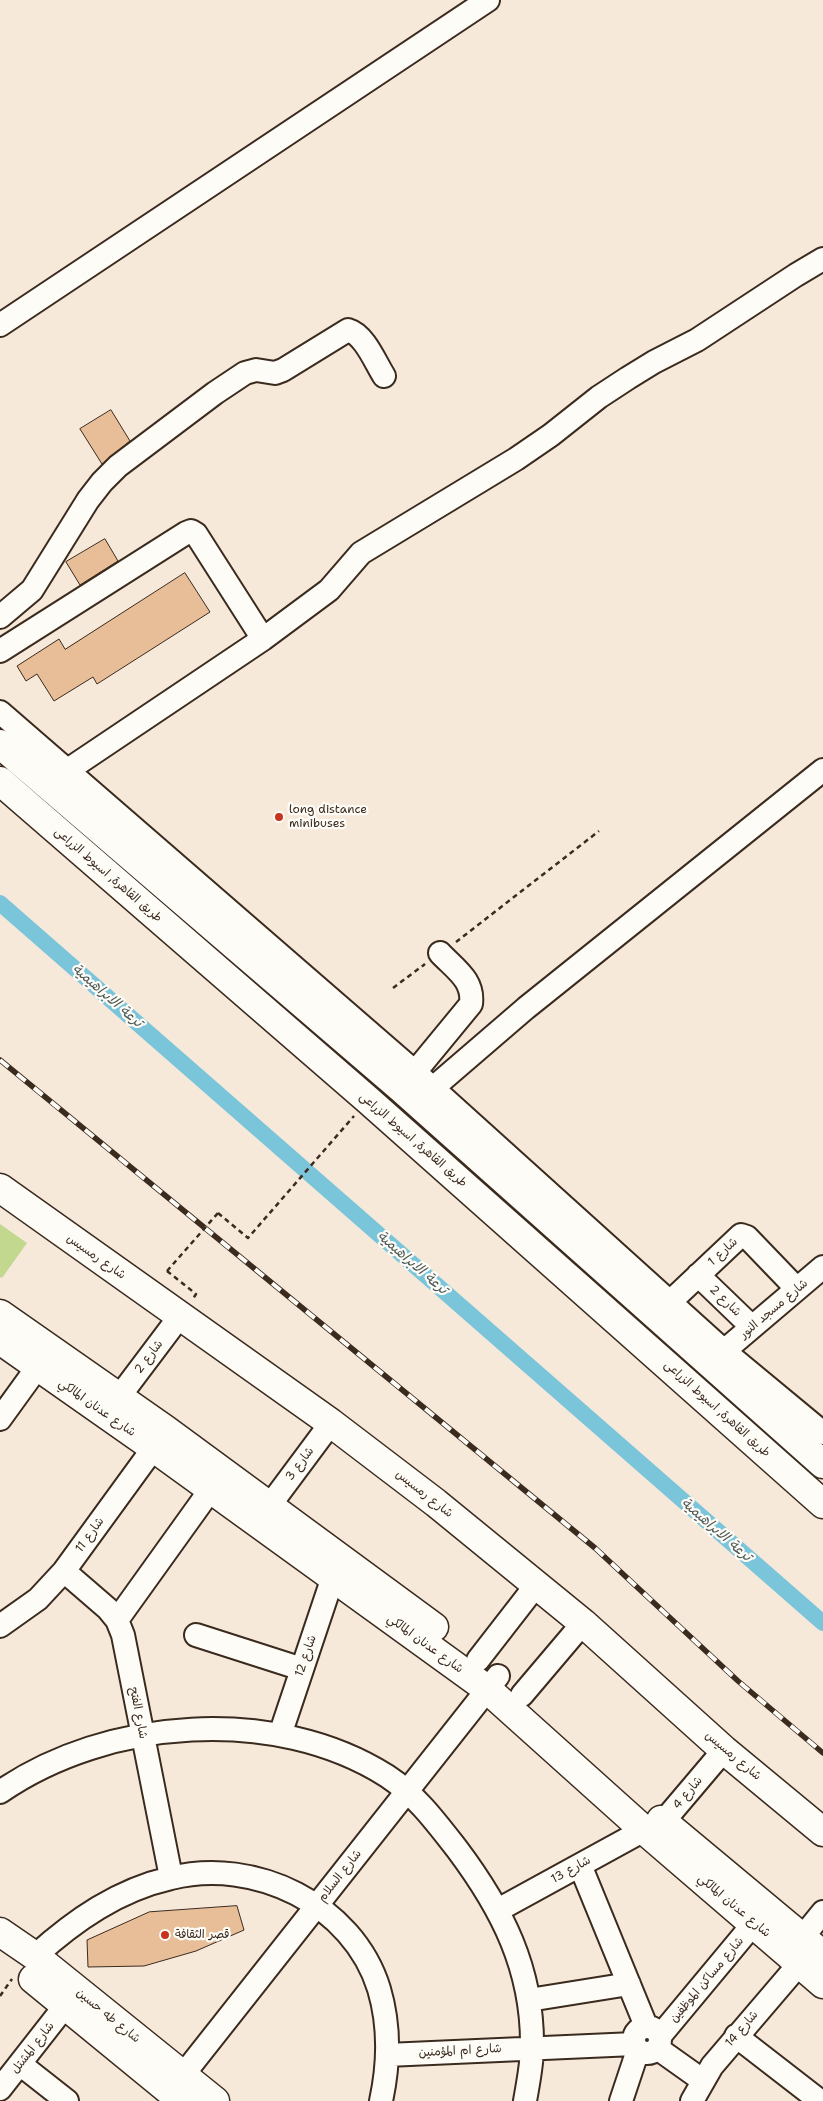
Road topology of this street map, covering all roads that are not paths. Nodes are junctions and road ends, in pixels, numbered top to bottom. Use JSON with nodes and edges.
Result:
{"nodes":[{"id":1,"x":488,"y":0,"type":"edge"},
{"id":2,"x":823,"y":259,"type":"edge"},
{"id":3,"x":0,"y":326,"type":"edge"},
{"id":4,"x":384,"y":376,"type":"dead end"},
{"id":5,"x":0,"y":617,"type":"edge"},
{"id":6,"x":263,"y":639,"type":"junction"},
{"id":7,"x":0,"y":650,"type":"edge"},
{"id":8,"x":0,"y":712,"type":"edge"},
{"id":9,"x":0,"y":744,"type":"edge"},
{"id":10,"x":823,"y":770,"type":"edge"},
{"id":11,"x":57,"y":777,"type":"junction"},
{"id":12,"x":0,"y":782,"type":"edge"},
{"id":13,"x":440,"y":953,"type":"road end"},
{"id":14,"x":416,"y":1082,"type":"junction"},
{"id":15,"x":381,"y":1111,"type":"junction"},
{"id":16,"x":0,"y":1188,"type":"edge"},
{"id":17,"x":823,"y":1267,"type":"edge"},
{"id":18,"x":698,"y":1275,"type":"junction"},
{"id":19,"x":797,"y":1289,"type":"junction"},
{"id":20,"x":670,"y":1302,"type":"junction"},
{"id":21,"x":0,"y":1314,"type":"edge"},
{"id":22,"x":180,"y":1316,"type":"junction"},
{"id":23,"x":752,"y":1327,"type":"junction"},
{"id":24,"x":0,"y":1340,"type":"edge"},
{"id":25,"x":724,"y":1351,"type":"junction"},
{"id":26,"x":45,"y":1358,"type":"junction"},
{"id":27,"x":119,"y":1397,"type":"junction"},
{"id":28,"x":0,"y":1419,"type":"edge"},
{"id":29,"x":331,"y":1423,"type":"junction"},
{"id":30,"x":823,"y":1433,"type":"edge"},
{"id":31,"x":160,"y":1439,"type":"junction"},
{"id":32,"x":823,"y":1464,"type":"edge"},
{"id":33,"x":211,"y":1489,"type":"junction"},
{"id":34,"x":823,"y":1504,"type":"edge"},
{"id":35,"x":270,"y":1505,"type":"junction"},
{"id":36,"x":64,"y":1571,"type":"junction"},
{"id":37,"x":333,"y":1577,"type":"junction"},
{"id":38,"x":537,"y":1584,"type":"junction"},
{"id":39,"x":117,"y":1620,"type":"junction"},
{"id":40,"x":583,"y":1623,"type":"junction"},
{"id":41,"x":0,"y":1626,"type":"edge"},
{"id":42,"x":196,"y":1636,"type":"dead end"},
{"id":43,"x":302,"y":1668,"type":"junction"},
{"id":44,"x":487,"y":1675,"type":"junction"},
{"id":45,"x":522,"y":1695,"type":"junction"},
{"id":46,"x":143,"y":1736,"type":"junction"},
{"id":47,"x":280,"y":1736,"type":"junction"},
{"id":48,"x":724,"y":1750,"type":"junction"},
{"id":49,"x":407,"y":1791,"type":"junction"},
{"id":50,"x":0,"y":1792,"type":"edge"},
{"id":51,"x":653,"y":1829,"type":"junction"},
{"id":52,"x":823,"y":1832,"type":"edge"},
{"id":53,"x":580,"y":1865,"type":"junction"},
{"id":54,"x":171,"y":1878,"type":"junction"},
{"id":55,"x":317,"y":1906,"type":"junction"},
{"id":56,"x":498,"y":1910,"type":"junction"},
{"id":57,"x":823,"y":1912,"type":"edge"},
{"id":58,"x":754,"y":1924,"type":"junction"},
{"id":59,"x":0,"y":1932,"type":"edge"},
{"id":60,"x":804,"y":1952,"type":"edge"},
{"id":61,"x":18,"y":1959,"type":"edge"},
{"id":62,"x":629,"y":1984,"type":"junction"},
{"id":63,"x":823,"y":1984,"type":"edge"},
{"id":64,"x":72,"y":1999,"type":"junction"},
{"id":65,"x":529,"y":2000,"type":"junction"},
{"id":66,"x":736,"y":2036,"type":"junction"},
{"id":67,"x":647,"y":2041,"type":"junction"},
{"id":68,"x":532,"y":2048,"type":"junction"},
{"id":69,"x":387,"y":2054,"type":"junction"},
{"id":70,"x":20,"y":2064,"type":"junction"},
{"id":71,"x":702,"y":2080,"type":"junction"},
{"id":72,"x":182,"y":2088,"type":"edge"},
{"id":73,"x":0,"y":2089,"type":"edge"},
{"id":74,"x":67,"y":2101,"type":"edge"},
{"id":75,"x":215,"y":2101,"type":"edge"},
{"id":76,"x":381,"y":2101,"type":"edge"},
{"id":77,"x":525,"y":2101,"type":"edge"},
{"id":78,"x":622,"y":2101,"type":"edge"},
{"id":79,"x":692,"y":2101,"type":"edge"},
{"id":80,"x":820,"y":2101,"type":"edge"}],
"edges":[{"from":1,"to":3,"type":"street"},
{"from":2,"to":6,"type":"street"},
{"from":4,"to":5,"type":"street"},
{"from":6,"to":7,"type":"street"},
{"from":6,"to":11,"type":"street"},
{"from":8,"to":11,"type":"street"},
{"from":9,"to":11,"type":"main road"},
{"from":10,"to":14,"type":"street"},
{"from":11,"to":14,"type":"main road"},
{"from":12,"to":15,"type":"main road","name":"طريق القاهرة, اسيوط الزراعى"},
{"from":13,"to":14,"type":"street"},
{"from":14,"to":15,"type":"main road"},
{"from":14,"to":20,"type":"street"},
{"from":14,"to":32,"type":"main road"},
{"from":15,"to":34,"type":"main road","name":"طريق القاهرة, اسيوط الزراعى"},
{"from":16,"to":22,"type":"main road","name":"شارع رمسيس"},
{"from":17,"to":19,"type":"street","name":"شارع مسجد النور"},
{"from":18,"to":19,"type":"street","name":"شارع 1"},
{"from":18,"to":20,"type":"street","name":"شارع 1"},
{"from":18,"to":23,"type":"street","name":"شارع 2"},
{"from":19,"to":23,"type":"street","name":"شارع مسجد النور"},
{"from":20,"to":25,"type":"street"},
{"from":21,"to":26,"type":"main road","name":"شارع عدنان المالكي"},
{"from":22,"to":27,"type":"street","name":"شارع 2"},
{"from":22,"to":29,"type":"main road","name":"شارع رمسيس"},
{"from":23,"to":25,"type":"street","name":"شارع مسجد النور"},
{"from":24,"to":26,"type":"main road","name":"شارع عدنان المالكي"},
{"from":25,"to":30,"type":"street"},
{"from":26,"to":27,"type":"main road","name":"شارع عدنان المالكي"},
{"from":26,"to":28,"type":"street"},
{"from":26,"to":31,"type":"main road","name":"شارع عدنان المالكي"},
{"from":27,"to":31,"type":"main road","name":"شارع عدنان المالكي"},
{"from":29,"to":35,"type":"street","name":"شارع 3"},
{"from":29,"to":38,"type":"main road","name":"شارع رمسيس"},
{"from":31,"to":33,"type":"main road","name":"شارع عدنان المالكي"},
{"from":31,"to":35,"type":"main road","name":"شارع عدنان المالكي"},
{"from":31,"to":36,"type":"street","name":"شارع 11"},
{"from":33,"to":37,"type":"main road","name":"شارع عدنان المالكي"},
{"from":33,"to":39,"type":"street"},
{"from":35,"to":44,"type":"main road","name":"شارع عدنان المالكي"},
{"from":36,"to":39,"type":"street","name":"شارع الفتح"},
{"from":36,"to":41,"type":"street","name":"شارع 11"},
{"from":37,"to":43,"type":"street","name":"شارع 12"},
{"from":37,"to":44,"type":"main road","name":"شارع عدنان المالكي"},
{"from":38,"to":40,"type":"main road","name":"شارع رمسيس"},
{"from":38,"to":44,"type":"street","name":"شارع السلام"},
{"from":39,"to":46,"type":"street","name":"شارع الفتح"},
{"from":40,"to":45,"type":"street"},
{"from":40,"to":48,"type":"main road","name":"شارع رمسيس"},
{"from":42,"to":43,"type":"street"},
{"from":43,"to":47,"type":"street","name":"شارع 12"},
{"from":44,"to":45,"type":"main road","name":"شارع عدنان المالكي"},
{"from":44,"to":49,"type":"street","name":"شارع السلام"},
{"from":44,"to":51,"type":"main road","name":"شارع عدنان المالكي"},
{"from":45,"to":51,"type":"main road","name":"شارع عدنان المالكي"},
{"from":46,"to":47,"type":"street"},
{"from":46,"to":50,"type":"street"},
{"from":46,"to":54,"type":"street","name":"شارع الفتح"},
{"from":47,"to":49,"type":"street"},
{"from":48,"to":51,"type":"street","name":"شارع 4"},
{"from":48,"to":52,"type":"main road","name":"شارع رمسيس"},
{"from":49,"to":55,"type":"street","name":"شارع السلام"},
{"from":49,"to":56,"type":"street"},
{"from":51,"to":53,"type":"street","name":"شارع 13"},
{"from":51,"to":58,"type":"main road","name":"شارع عدنان المالكي"},
{"from":51,"to":60,"type":"main road","name":"شارع عدنان المالكي"},
{"from":53,"to":56,"type":"street","name":"شارع 13"},
{"from":53,"to":62,"type":"street"},
{"from":54,"to":55,"type":"street"},
{"from":54,"to":61,"type":"street"},
{"from":55,"to":69,"type":"street"},
{"from":55,"to":72,"type":"street","name":"شارع السلام"},
{"from":56,"to":65,"type":"street"},
{"from":57,"to":60,"type":"street","name":"شارع 14"},
{"from":58,"to":60,"type":"main road","name":"شارع عدنان المالكي"},
{"from":58,"to":67,"type":"street","name":"شارع مساكن الموظفين"},
{"from":59,"to":61,"type":"main road","name":"شارع طه حسين"},
{"from":60,"to":63,"type":"main road","name":"شارع عدنان المالكي"},
{"from":60,"to":66,"type":"street","name":"شارع 14"},
{"from":61,"to":64,"type":"main road","name":"شارع طه حسين"},
{"from":62,"to":65,"type":"street"},
{"from":62,"to":67,"type":"street"},
{"from":64,"to":70,"type":"street","name":"شارع المشتل"},
{"from":64,"to":72,"type":"main road","name":"شارع طه حسين"},
{"from":65,"to":68,"type":"street"},
{"from":66,"to":71,"type":"street","name":"شارع 14"},
{"from":66,"to":80,"type":"street"},
{"from":67,"to":68,"type":"street","name":"شارع ام المؤمنين"},
{"from":67,"to":71,"type":"street"},
{"from":67,"to":78,"type":"street"},
{"from":68,"to":69,"type":"street","name":"شارع ام المؤمنين"},
{"from":68,"to":77,"type":"street"},
{"from":69,"to":76,"type":"street"},
{"from":70,"to":73,"type":"street","name":"شارع المشتل"},
{"from":70,"to":74,"type":"street"},
{"from":71,"to":79,"type":"street","name":"شارع 14"},
{"from":72,"to":75,"type":"main road","name":"شارع طه حسين"}]}
